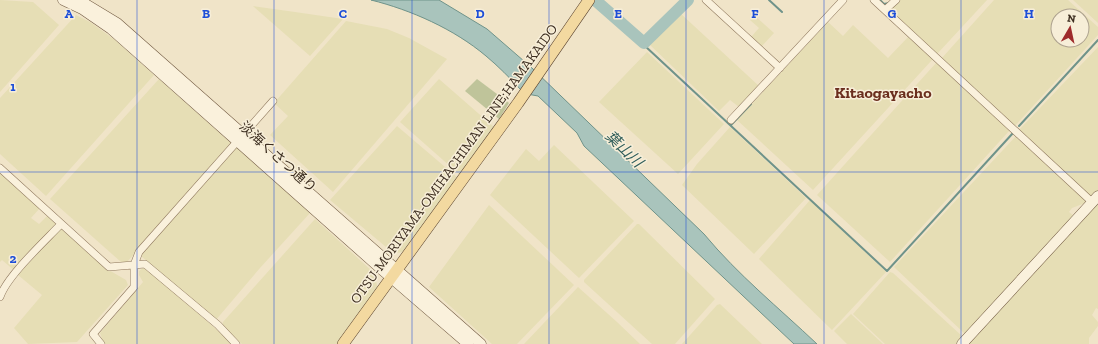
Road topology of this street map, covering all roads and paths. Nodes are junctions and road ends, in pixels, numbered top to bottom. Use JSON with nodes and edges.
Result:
{"nodes":[{"id":1,"x":63,"y":0,"type":"edge"},
{"id":2,"x":79,"y":0,"type":"edge"},
{"id":3,"x":589,"y":0,"type":"edge"},
{"id":4,"x":706,"y":0,"type":"edge"},
{"id":5,"x":843,"y":0,"type":"edge"},
{"id":6,"x":874,"y":0,"type":"edge"},
{"id":7,"x":896,"y":0,"type":"edge"},
{"id":8,"x":885,"y":10,"type":"junction"},
{"id":9,"x":780,"y":68,"type":"junction"},
{"id":10,"x":273,"y":101,"type":"dead end"},
{"id":11,"x":731,"y":120,"type":"dead end"},
{"id":12,"x":241,"y":137,"type":"junction"},
{"id":13,"x":0,"y":168,"type":"edge"},
{"id":14,"x":1095,"y":199,"type":"edge"},
{"id":15,"x":61,"y":224,"type":"junction"},
{"id":16,"x":134,"y":265,"type":"junction"},
{"id":17,"x":395,"y":274,"type":"junction"},
{"id":18,"x":0,"y":297,"type":"edge"},
{"id":19,"x":101,"y":344,"type":"edge"},
{"id":20,"x":236,"y":344,"type":"edge"},
{"id":21,"x":343,"y":344,"type":"edge"},
{"id":22,"x":468,"y":344,"type":"edge"},
{"id":23,"x":481,"y":344,"type":"edge"},
{"id":24,"x":962,"y":344,"type":"edge"}],
"edges":[{"from":1,"to":12,"type":"street","name":"淡海くさつ通り"},
{"from":2,"to":12,"type":"street","name":"淡海くさつ通り"},
{"from":3,"to":17,"type":"main road","name":"OTSU-MORIYAMA-OMIHACHIMAN LINE;HAMAKAIDO"},
{"from":4,"to":9,"type":"street"},
{"from":5,"to":9,"type":"street"},
{"from":6,"to":8,"type":"street"},
{"from":7,"to":8,"type":"street"},
{"from":8,"to":14,"type":"street"},
{"from":9,"to":11,"type":"street"},
{"from":10,"to":12,"type":"street"},
{"from":12,"to":16,"type":"street"},
{"from":12,"to":17,"type":"street","name":"淡海くさつ通り"},
{"from":13,"to":15,"type":"street"},
{"from":14,"to":24,"type":"street"},
{"from":15,"to":16,"type":"street"},
{"from":15,"to":18,"type":"street"},
{"from":16,"to":19,"type":"street"},
{"from":16,"to":20,"type":"street"},
{"from":17,"to":21,"type":"main road","name":"OTSU-MORIYAMA-OMIHACHIMAN LINE;HAMAKAIDO"},
{"from":17,"to":22,"type":"street","name":"淡海くさつ通り"},
{"from":17,"to":23,"type":"street","name":"淡海くさつ通り"}]}
